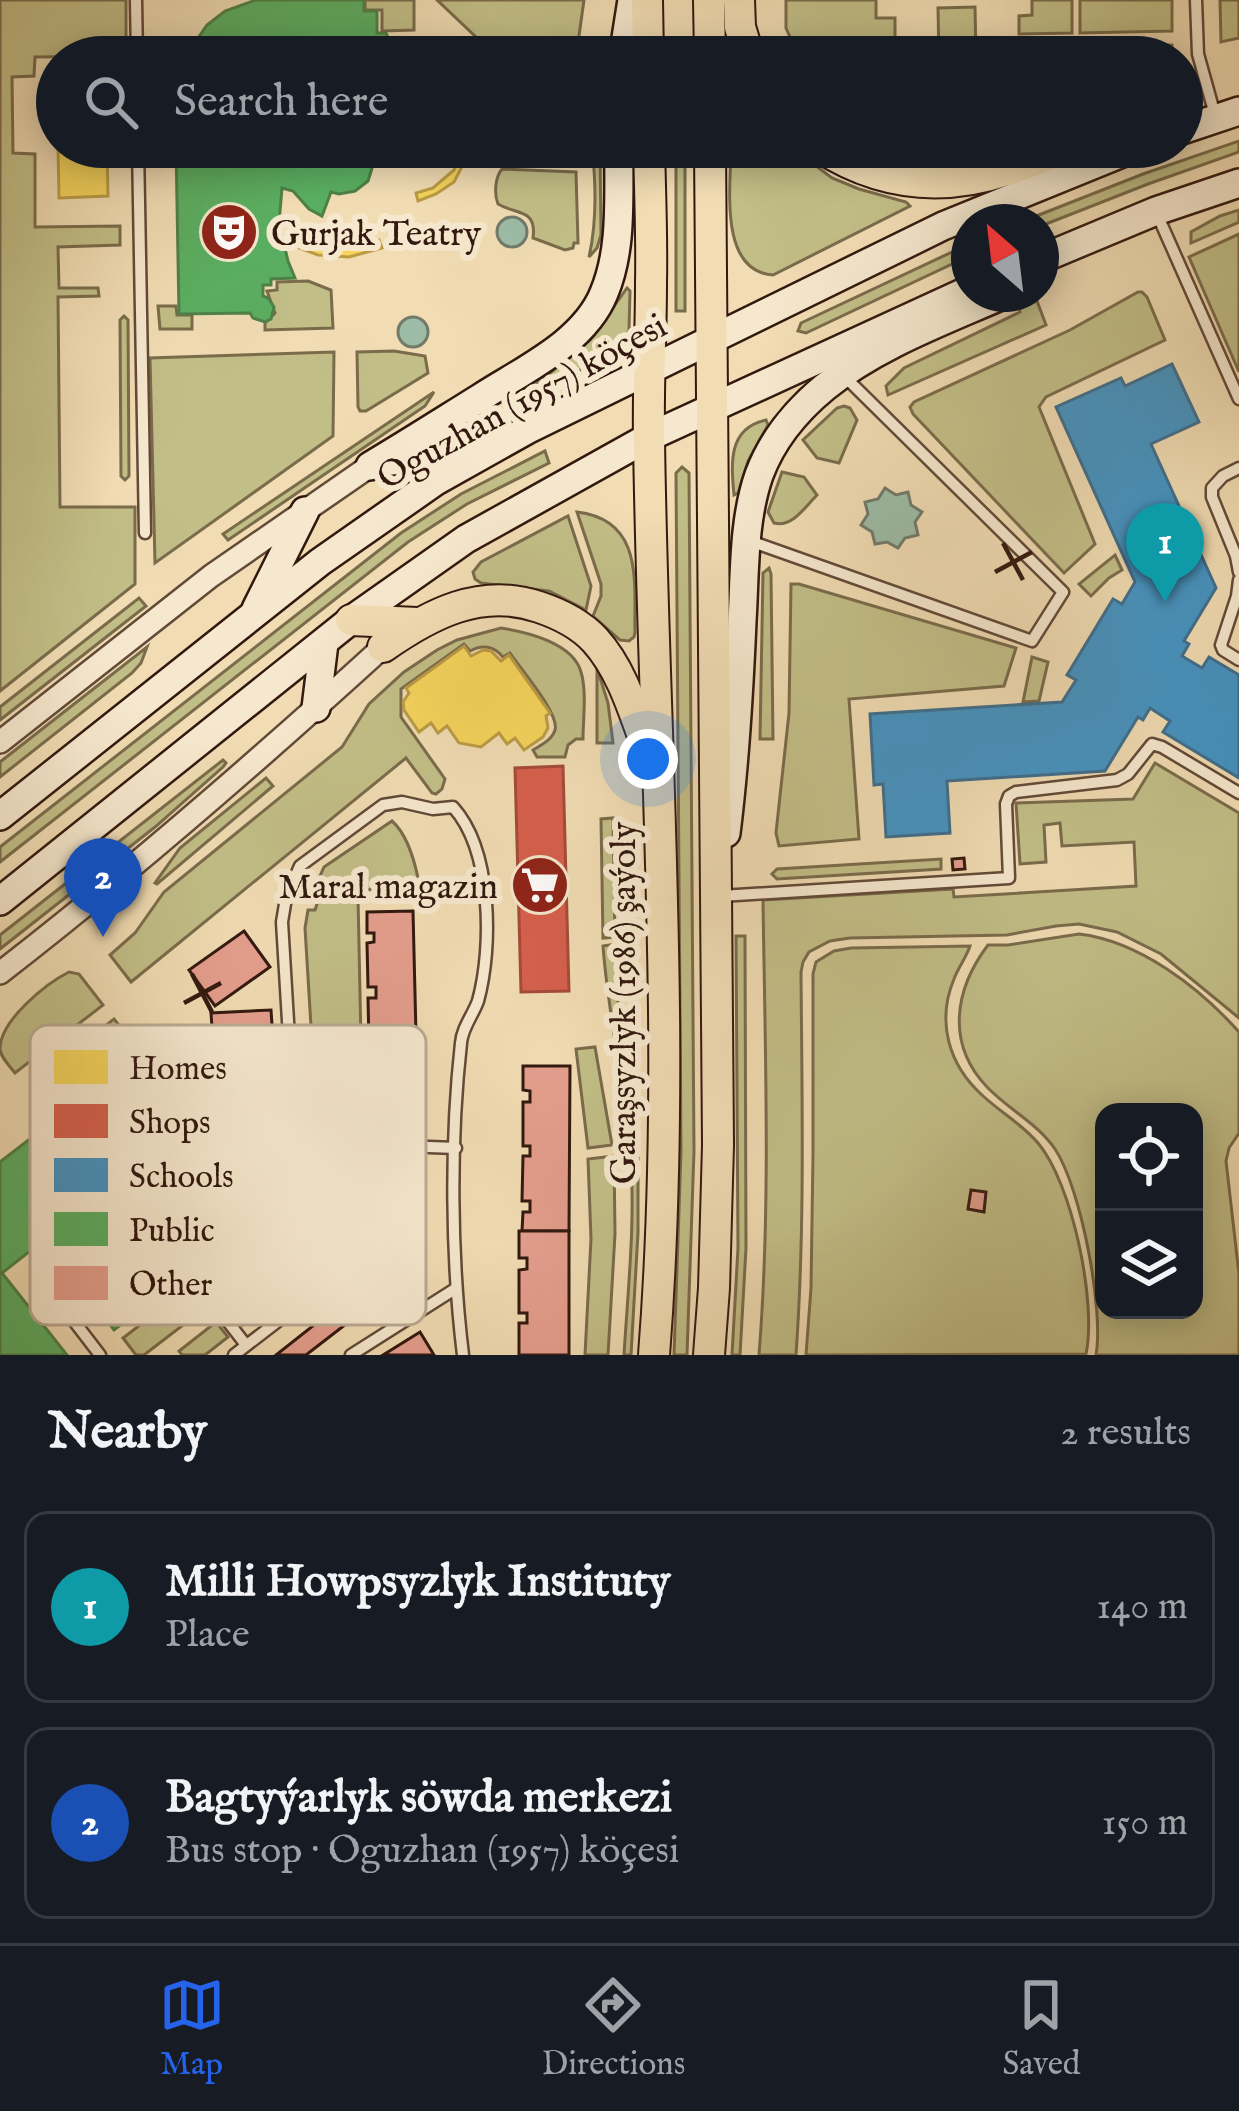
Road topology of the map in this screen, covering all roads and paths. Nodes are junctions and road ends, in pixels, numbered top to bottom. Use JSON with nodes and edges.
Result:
{"nodes":[{"id":1,"x":136,"y":0,"type":"edge"},
{"id":2,"x":632,"y":0,"type":"edge"},
{"id":3,"x":646,"y":0,"type":"edge"},
{"id":4,"x":709,"y":0,"type":"edge"},
{"id":5,"x":739,"y":0,"type":"edge"},
{"id":6,"x":1196,"y":0,"type":"edge"},
{"id":7,"x":137,"y":36,"type":"edge"},
{"id":8,"x":626,"y":36,"type":"edge"},
{"id":9,"x":647,"y":36,"type":"edge"},
{"id":10,"x":710,"y":36,"type":"edge"},
{"id":11,"x":743,"y":36,"type":"edge"},
{"id":12,"x":1197,"y":36,"type":"edge"},
{"id":13,"x":1203,"y":64,"type":"edge"},
{"id":14,"x":1228,"y":115,"type":"edge"},
{"id":15,"x":138,"y":168,"type":"edge"},
{"id":16,"x":619,"y":168,"type":"edge"},
{"id":17,"x":649,"y":168,"type":"edge"},
{"id":18,"x":710,"y":168,"type":"edge"},
{"id":19,"x":857,"y":168,"type":"edge"},
{"id":20,"x":1015,"y":168,"type":"edge"},
{"id":21,"x":1085,"y":168,"type":"edge"},
{"id":22,"x":1239,"y":182,"type":"edge"},
{"id":23,"x":1156,"y":211,"type":"junction"},
{"id":24,"x":1059,"y":251,"type":"edge"},
{"id":25,"x":1059,"y":270,"type":"edge"},
{"id":26,"x":951,"y":298,"type":"edge"},
{"id":27,"x":964,"y":312,"type":"edge"},
{"id":28,"x":711,"y":338,"type":"junction"},
{"id":29,"x":649,"y":369,"type":"junction"},
{"id":30,"x":842,"y":374,"type":"junction"},
{"id":31,"x":1239,"y":399,"type":"edge"},
{"id":32,"x":712,"y":406,"type":"junction"},
{"id":33,"x":527,"y":430,"type":"junction"},
{"id":34,"x":649,"y":437,"type":"junction"},
{"id":35,"x":370,"y":466,"type":"junction"},
{"id":36,"x":1239,"y":468,"type":"edge"},
{"id":37,"x":305,"y":511,"type":"junction"},
{"id":38,"x":145,"y":532,"type":"dead end"},
{"id":39,"x":746,"y":539,"type":"junction"},
{"id":40,"x":1239,"y":576,"type":"edge"},
{"id":41,"x":252,"y":615,"type":"junction"},
{"id":42,"x":351,"y":620,"type":"junction"},
{"id":43,"x":417,"y":623,"type":"junction"},
{"id":44,"x":324,"y":643,"type":"junction"},
{"id":45,"x":382,"y":646,"type":"joint"},
{"id":46,"x":1239,"y":660,"type":"edge"},
{"id":47,"x":316,"y":708,"type":"junction"},
{"id":48,"x":0,"y":742,"type":"edge"},
{"id":49,"x":661,"y":784,"type":"junction"},
{"id":50,"x":1239,"y":793,"type":"edge"},
{"id":51,"x":0,"y":816,"type":"edge"},
{"id":52,"x":717,"y":896,"type":"junction"},
{"id":53,"x":0,"y":901,"type":"edge"},
{"id":54,"x":0,"y":974,"type":"edge"},
{"id":55,"x":288,"y":1025,"type":"edge"},
{"id":56,"x":426,"y":1147,"type":"edge"},
{"id":57,"x":456,"y":1148,"type":"junction"},
{"id":58,"x":455,"y":1289,"type":"junction"},
{"id":59,"x":426,"y":1307,"type":"edge"},
{"id":60,"x":77,"y":1325,"type":"edge"},
{"id":61,"x":230,"y":1325,"type":"edge"},
{"id":62,"x":272,"y":1325,"type":"edge"},
{"id":63,"x":398,"y":1325,"type":"edge"},
{"id":64,"x":246,"y":1345,"type":"junction"},
{"id":65,"x":100,"y":1355,"type":"edge"},
{"id":66,"x":234,"y":1355,"type":"edge"},
{"id":67,"x":351,"y":1355,"type":"edge"},
{"id":68,"x":463,"y":1355,"type":"edge"},
{"id":69,"x":655,"y":1355,"type":"edge"},
{"id":70,"x":709,"y":1355,"type":"edge"}],
"edges":[{"from":1,"to":7,"type":"lane"},
{"from":2,"to":8,"type":"main road"},
{"from":3,"to":9,"type":"main road"},
{"from":4,"to":10,"type":"main road"},
{"from":5,"to":11,"type":"main road"},
{"from":6,"to":12,"type":"lane"},
{"from":13,"to":14,"type":"lane"},
{"from":15,"to":38,"type":"lane"},
{"from":16,"to":35,"type":"main road"},
{"from":17,"to":29,"type":"main road","name":"Garaşsyzlyk (1986) şaýoly"},
{"from":18,"to":28,"type":"main road"},
{"from":19,"to":20,"type":"main road"},
{"from":21,"to":28,"type":"main road","name":"Oguzhan (1957) köçesi"},
{"from":22,"to":23,"type":"main road"},
{"from":23,"to":24,"type":"main road"},
{"from":23,"to":25,"type":"main road"},
{"from":23,"to":31,"type":"lane"},
{"from":26,"to":32,"type":"main road"},
{"from":27,"to":30,"type":"main road"},
{"from":28,"to":29,"type":"main road","name":"Oguzhan (1957) köçesi"},
{"from":28,"to":32,"type":"main road"},
{"from":29,"to":33,"type":"main road","name":"Oguzhan (1957) köçesi"},
{"from":29,"to":34,"type":"main road","name":"Garaşsyzlyk (1986) şaýoly"},
{"from":30,"to":39,"type":"main road"},
{"from":30,"to":39,"type":"lane"},
{"from":32,"to":34,"type":"main road"},
{"from":32,"to":52,"type":"main road"},
{"from":33,"to":35,"type":"main road"},
{"from":33,"to":41,"type":"main road","name":"Oguzhan (1957) köçesi"},
{"from":34,"to":42,"type":"main road"},
{"from":34,"to":49,"type":"main road","name":"Garaşsyzlyk (1986) şaýoly"},
{"from":35,"to":37,"type":"street"},
{"from":36,"to":40,"type":"lane"},
{"from":37,"to":41,"type":"main road"},
{"from":37,"to":48,"type":"street"},
{"from":39,"to":52,"type":"main road"},
{"from":40,"to":46,"type":"lane"},
{"from":41,"to":51,"type":"main road","name":"Oguzhan (1957) köçesi"},
{"from":42,"to":43,"type":"main road"},
{"from":42,"to":44,"type":"main road"},
{"from":43,"to":45,"type":"main road"},
{"from":43,"to":49,"type":"main road"},
{"from":44,"to":47,"type":"main road"},
{"from":44,"to":53,"type":"main road"},
{"from":45,"to":47,"type":"street"},
{"from":47,"to":54,"type":"street"},
{"from":49,"to":69,"type":"main road","name":"Garaşsyzlyk (1986) şaýoly"},
{"from":50,"to":52,"type":"lane"},
{"from":52,"to":70,"type":"main road"},
{"from":55,"to":57,"type":"lane"},
{"from":56,"to":57,"type":"lane"},
{"from":57,"to":58,"type":"lane"},
{"from":58,"to":59,"type":"lane"},
{"from":58,"to":68,"type":"lane"},
{"from":60,"to":65,"type":"lane"},
{"from":61,"to":64,"type":"lane"},
{"from":62,"to":64,"type":"lane"},
{"from":63,"to":67,"type":"lane"},
{"from":64,"to":66,"type":"lane"}]}
